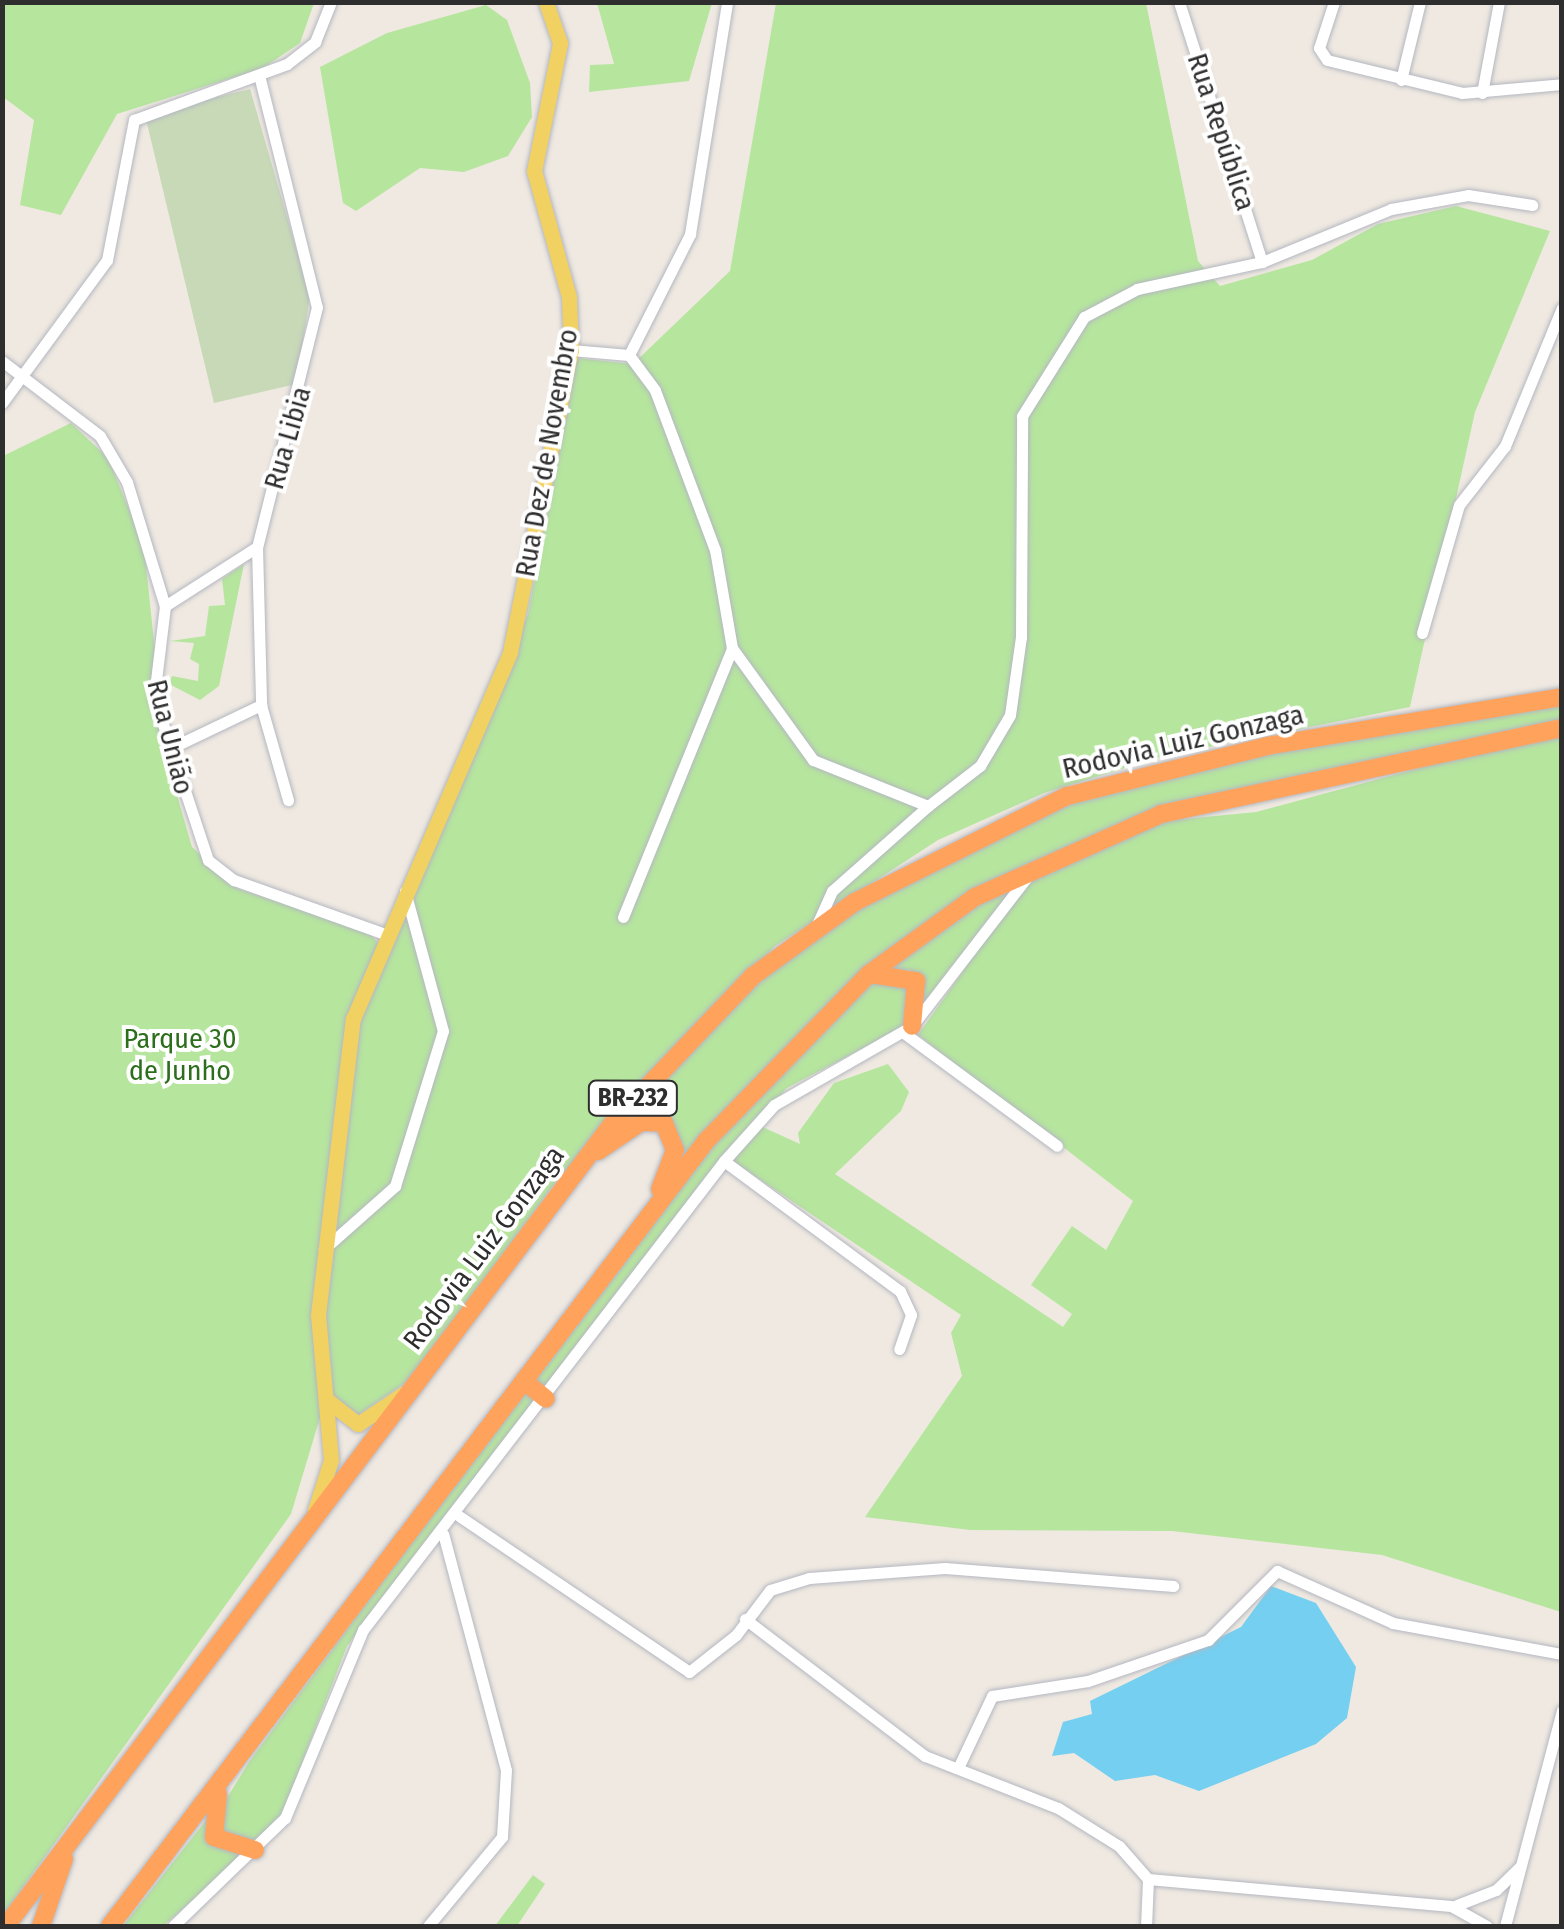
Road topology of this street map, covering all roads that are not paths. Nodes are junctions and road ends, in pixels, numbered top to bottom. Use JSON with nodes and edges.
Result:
{"nodes":[{"id":1,"x":331,"y":2,"type":"edge"},
{"id":2,"x":546,"y":2,"type":"edge"},
{"id":3,"x":727,"y":2,"type":"edge"},
{"id":4,"x":1179,"y":2,"type":"edge"},
{"id":5,"x":1334,"y":2,"type":"edge"},
{"id":6,"x":1420,"y":2,"type":"edge"},
{"id":7,"x":1499,"y":2,"type":"edge"},
{"id":8,"x":260,"y":79,"type":"junction"},
{"id":9,"x":1401,"y":80,"type":"junction"},
{"id":10,"x":1562,"y":84,"type":"edge"},
{"id":11,"x":1482,"y":93,"type":"junction"},
{"id":12,"x":1532,"y":206,"type":"dead end"},
{"id":13,"x":1262,"y":262,"type":"junction"},
{"id":14,"x":1562,"y":308,"type":"edge"},
{"id":15,"x":571,"y":350,"type":"junction"},
{"id":16,"x":629,"y":355,"type":"junction"},
{"id":17,"x":2,"y":360,"type":"edge"},
{"id":18,"x":22,"y":383,"type":"junction"},
{"id":19,"x":2,"y":403,"type":"edge"},
{"id":20,"x":257,"y":546,"type":"junction"},
{"id":21,"x":165,"y":606,"type":"junction"},
{"id":22,"x":1422,"y":633,"type":"dead end"},
{"id":23,"x":732,"y":648,"type":"junction"},
{"id":24,"x":1562,"y":697,"type":"edge"},
{"id":25,"x":261,"y":706,"type":"junction"},
{"id":26,"x":1562,"y":728,"type":"edge"},
{"id":27,"x":173,"y":747,"type":"junction"},
{"id":28,"x":288,"y":800,"type":"dead end"},
{"id":29,"x":928,"y":806,"type":"junction"},
{"id":30,"x":1033,"y":870,"type":"junction"},
{"id":31,"x":405,"y":891,"type":"junction"},
{"id":32,"x":623,"y":917,"type":"dead end"},
{"id":33,"x":815,"y":929,"type":"junction"},
{"id":34,"x":384,"y":934,"type":"junction"},
{"id":35,"x":869,"y":974,"type":"junction"},
{"id":36,"x":908,"y":1030,"type":"junction"},
{"id":37,"x":1057,"y":1146,"type":"dead end"},
{"id":38,"x":586,"y":1160,"type":"junction"},
{"id":39,"x":724,"y":1161,"type":"junction"},
{"id":40,"x":630,"y":1242,"type":"junction"},
{"id":41,"x":323,"y":1250,"type":"junction"},
{"id":42,"x":900,"y":1350,"type":"dead end"},
{"id":43,"x":524,"y":1381,"type":"junction"},
{"id":44,"x":414,"y":1385,"type":"junction"},
{"id":45,"x":322,"y":1392,"type":"junction"},
{"id":46,"x":546,"y":1399,"type":"junction"},
{"id":47,"x":458,"y":1516,"type":"junction"},
{"id":48,"x":312,"y":1518,"type":"junction"},
{"id":49,"x":442,"y":1534,"type":"junction"},
{"id":50,"x":1173,"y":1586,"type":"dead end"},
{"id":51,"x":745,"y":1619,"type":"junction"},
{"id":52,"x":1562,"y":1654,"type":"edge"},
{"id":53,"x":1562,"y":1710,"type":"edge"},
{"id":54,"x":958,"y":1768,"type":"junction"},
{"id":55,"x":223,"y":1781,"type":"junction"},
{"id":56,"x":79,"y":1826,"type":"junction"},
{"id":57,"x":255,"y":1850,"type":"junction"},
{"id":58,"x":1524,"y":1864,"type":"junction"},
{"id":59,"x":150,"y":1870,"type":"junction"},
{"id":60,"x":1148,"y":1879,"type":"junction"},
{"id":61,"x":1450,"y":1906,"type":"junction"},
{"id":62,"x":6,"y":1926,"type":"edge"},
{"id":63,"x":41,"y":1926,"type":"edge"},
{"id":64,"x":100,"y":1926,"type":"edge"},
{"id":65,"x":110,"y":1926,"type":"edge"},
{"id":66,"x":173,"y":1926,"type":"edge"},
{"id":67,"x":428,"y":1926,"type":"edge"},
{"id":68,"x":1146,"y":1926,"type":"edge"},
{"id":69,"x":1487,"y":1926,"type":"edge"},
{"id":70,"x":1505,"y":1926,"type":"edge"}],
"edges":[{"from":1,"to":8,"type":"street"},
{"from":2,"to":15,"type":"main road","name":"Rua Dez de Novembro"},
{"from":3,"to":16,"type":"street"},
{"from":4,"to":13,"type":"street","name":"Rua República"},
{"from":5,"to":9,"type":"street"},
{"from":6,"to":9,"type":"street"},
{"from":7,"to":11,"type":"street"},
{"from":8,"to":18,"type":"street"},
{"from":8,"to":20,"type":"street","name":"Rua Libia"},
{"from":9,"to":11,"type":"street"},
{"from":10,"to":11,"type":"street"},
{"from":12,"to":13,"type":"street"},
{"from":13,"to":29,"type":"street"},
{"from":14,"to":22,"type":"street"},
{"from":15,"to":16,"type":"street"},
{"from":15,"to":31,"type":"main road","name":"Rua Dez de Novembro"},
{"from":16,"to":23,"type":"street"},
{"from":17,"to":18,"type":"street","name":"Rua União"},
{"from":18,"to":19,"type":"street"},
{"from":18,"to":21,"type":"street","name":"Rua União"},
{"from":20,"to":21,"type":"street"},
{"from":20,"to":25,"type":"street","name":"Rua Libia"},
{"from":21,"to":27,"type":"street","name":"Rua União"},
{"from":23,"to":29,"type":"street"},
{"from":23,"to":32,"type":"street"},
{"from":24,"to":33,"type":"highway","name":"Rodovia Luiz Gonzaga","number":"BR-232"},
{"from":25,"to":27,"type":"street"},
{"from":25,"to":28,"type":"street","name":"Rua Libia"},
{"from":26,"to":30,"type":"highway","number":"BR-232"},
{"from":27,"to":34,"type":"street","name":"Rua União"},
{"from":29,"to":33,"type":"street"},
{"from":30,"to":35,"type":"highway","number":"BR-232"},
{"from":30,"to":36,"type":"street"},
{"from":31,"to":34,"type":"main road","name":"Rua Dez de Novembro"},
{"from":31,"to":41,"type":"street"},
{"from":33,"to":38,"type":"highway","name":"Rodovia Luiz Gonzaga","number":"BR-232"},
{"from":34,"to":41,"type":"main road","name":"Rua Dez de Novembro"},
{"from":35,"to":36,"type":"highway"},
{"from":35,"to":40,"type":"highway","number":"BR-232"},
{"from":36,"to":37,"type":"street"},
{"from":36,"to":39,"type":"street"},
{"from":38,"to":40,"type":"highway","number":"BR-232"},
{"from":38,"to":44,"type":"highway","name":"Rodovia Luiz Gonzaga","number":"BR-232"},
{"from":39,"to":42,"type":"street"},
{"from":39,"to":46,"type":"street"},
{"from":40,"to":43,"type":"highway","number":"BR-232"},
{"from":41,"to":45,"type":"main road","name":"Rua Dez de Novembro"},
{"from":43,"to":46,"type":"highway"},
{"from":43,"to":55,"type":"highway","number":"BR-232"},
{"from":44,"to":45,"type":"main road"},
{"from":44,"to":48,"type":"highway","name":"Rodovia Luiz Gonzaga","number":"BR-232"},
{"from":45,"to":48,"type":"main road","name":"Rua Dez de Novembro"},
{"from":46,"to":47,"type":"street"},
{"from":47,"to":49,"type":"street"},
{"from":47,"to":51,"type":"street"},
{"from":48,"to":56,"type":"highway","name":"Rodovia Luiz Gonzaga","number":"BR-232"},
{"from":49,"to":57,"type":"street"},
{"from":49,"to":67,"type":"street"},
{"from":50,"to":51,"type":"street"},
{"from":51,"to":54,"type":"street"},
{"from":52,"to":54,"type":"street"},
{"from":53,"to":58,"type":"street"},
{"from":54,"to":60,"type":"street"},
{"from":55,"to":57,"type":"highway"},
{"from":55,"to":59,"type":"highway","number":"BR-232"},
{"from":56,"to":62,"type":"highway","name":"Rodovia Luiz Gonzaga","number":"BR-232"},
{"from":56,"to":63,"type":"highway"},
{"from":57,"to":66,"type":"street"},
{"from":58,"to":61,"type":"street"},
{"from":58,"to":70,"type":"street"},
{"from":59,"to":64,"type":"highway"},
{"from":59,"to":65,"type":"highway","number":"BR-232"},
{"from":60,"to":61,"type":"street"},
{"from":60,"to":68,"type":"street"},
{"from":61,"to":69,"type":"street"}]}
